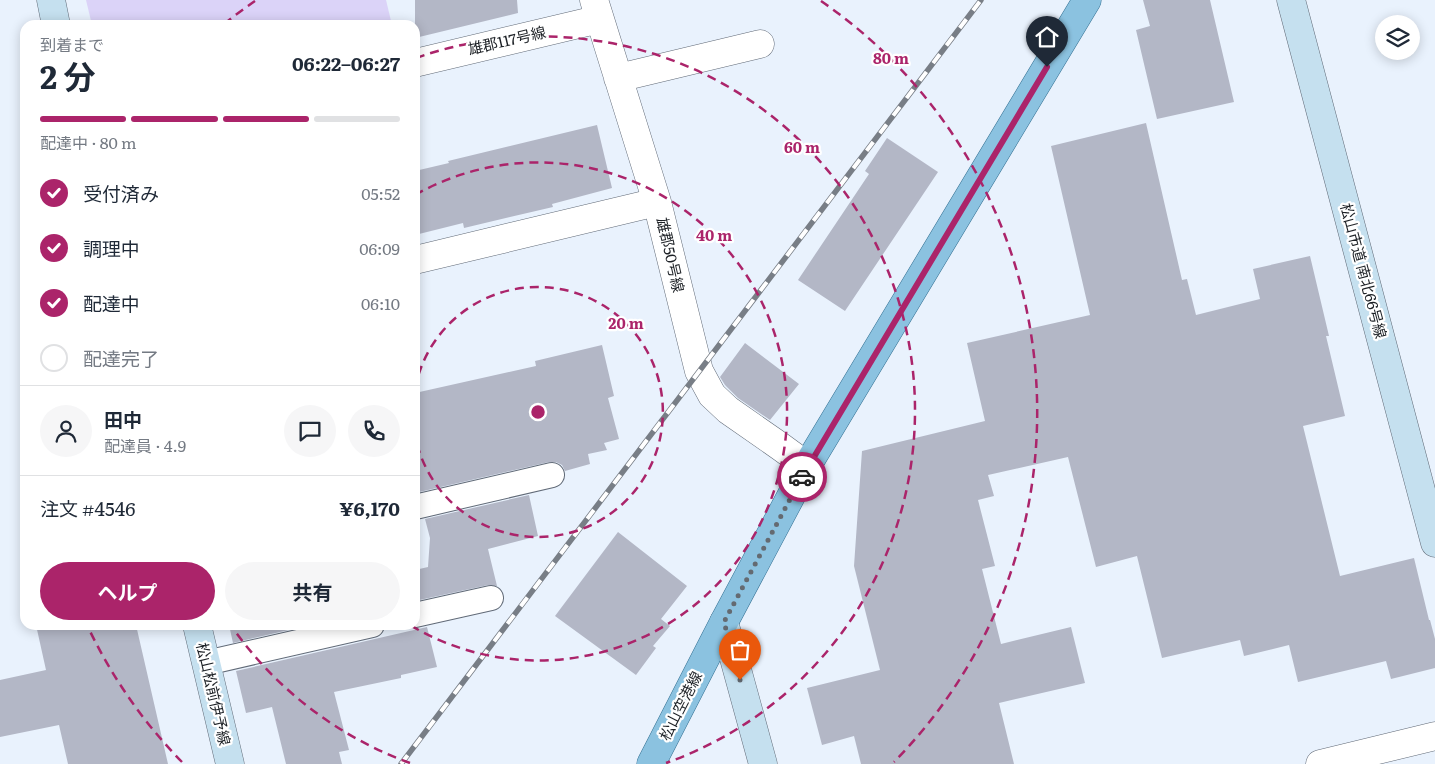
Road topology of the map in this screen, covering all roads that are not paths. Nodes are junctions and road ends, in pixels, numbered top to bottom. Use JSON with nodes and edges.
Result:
{"nodes":[{"id":1,"x":50,"y":0,"type":"edge"},
{"id":2,"x":1087,"y":0,"type":"edge"},
{"id":3,"x":1291,"y":0,"type":"edge"},
{"id":4,"x":597,"y":10,"type":"edge"},
{"id":5,"x":55,"y":20,"type":"edge"},
{"id":6,"x":760,"y":44,"type":"dead end"},
{"id":7,"x":420,"y":62,"type":"edge"},
{"id":8,"x":618,"y":78,"type":"junction"},
{"id":9,"x":657,"y":202,"type":"junction"},
{"id":10,"x":420,"y":259,"type":"edge"},
{"id":11,"x":807,"y":466,"type":"junction"},
{"id":12,"x":1426,"y":472,"type":"edge"},
{"id":13,"x":552,"y":475,"type":"dead end"},
{"id":14,"x":420,"y":506,"type":"edge"},
{"id":15,"x":1435,"y":543,"type":"edge"},
{"id":16,"x":491,"y":598,"type":"dead end"},
{"id":17,"x":420,"y":614,"type":"edge"},
{"id":18,"x":724,"y":622,"type":"junction"},
{"id":19,"x":198,"y":630,"type":"edge"},
{"id":20,"x":350,"y":630,"type":"edge"},
{"id":21,"x":206,"y":663,"type":"junction"},
{"id":22,"x":1435,"y":736,"type":"edge"},
{"id":23,"x":230,"y":764,"type":"edge"},
{"id":24,"x":651,"y":764,"type":"edge"},
{"id":25,"x":763,"y":764,"type":"edge"},
{"id":26,"x":1320,"y":764,"type":"edge"}],
"edges":[{"from":1,"to":5,"type":"street"},
{"from":2,"to":11,"type":"main road","name":"松山空港線"},
{"from":3,"to":12,"type":"street","name":"松山市道 南北66号線"},
{"from":4,"to":7,"type":"street","name":"雄郡117号線"},
{"from":4,"to":8,"type":"street","name":"雄郡50号線"},
{"from":6,"to":8,"type":"street"},
{"from":8,"to":9,"type":"street","name":"雄郡50号線"},
{"from":9,"to":10,"type":"street"},
{"from":9,"to":11,"type":"street","name":"雄郡50号線"},
{"from":11,"to":18,"type":"main road","name":"松山空港線"},
{"from":12,"to":15,"type":"street","name":"松山市道 南北66号線"},
{"from":13,"to":14,"type":"lane"},
{"from":16,"to":17,"type":"lane"},
{"from":18,"to":24,"type":"main road","name":"松山空港線"},
{"from":18,"to":25,"type":"street"},
{"from":19,"to":21,"type":"street","name":"松山松前伊予線"},
{"from":20,"to":21,"type":"lane"},
{"from":21,"to":23,"type":"street","name":"松山松前伊予線"},
{"from":22,"to":26,"type":"street"}]}
